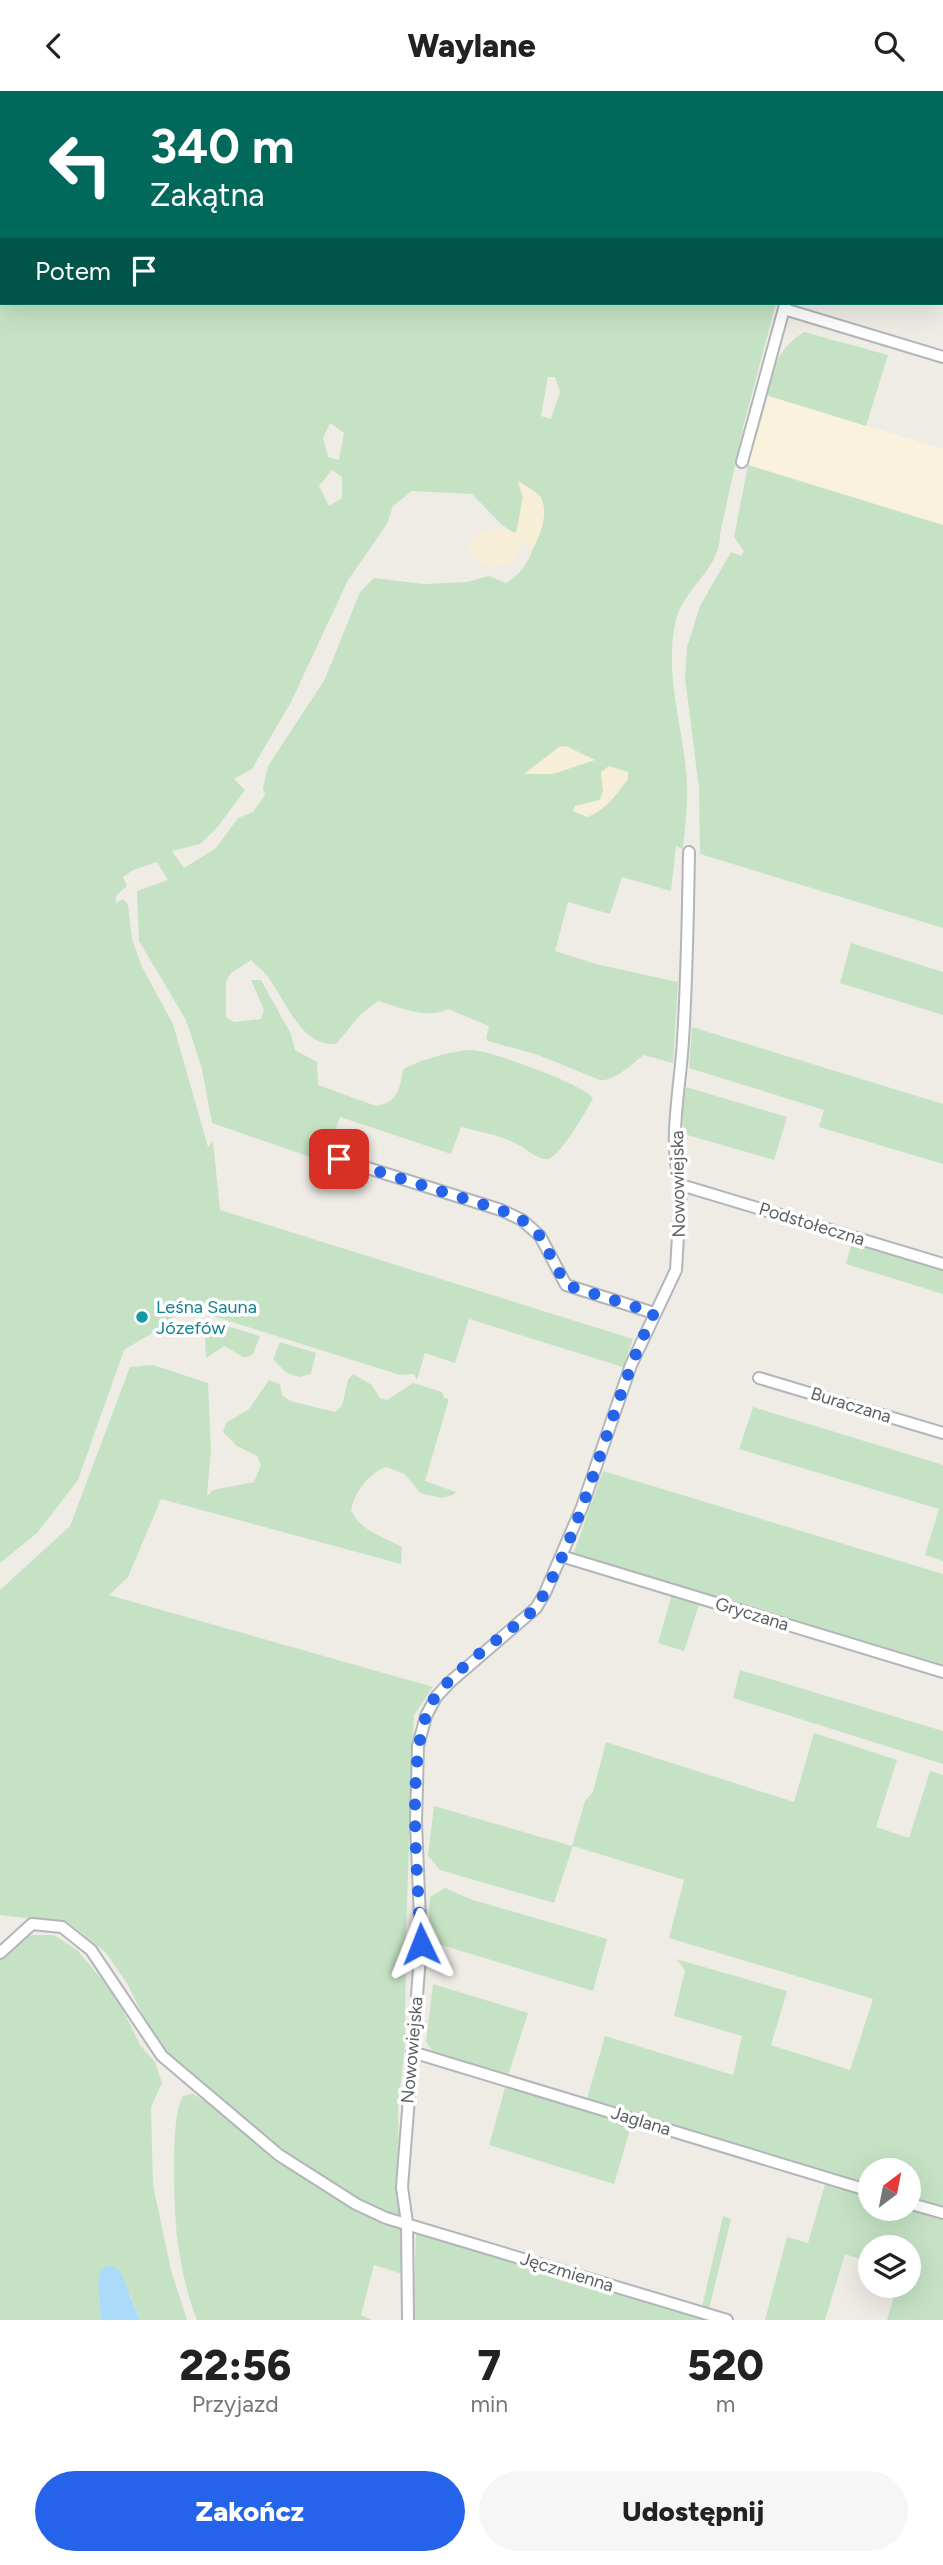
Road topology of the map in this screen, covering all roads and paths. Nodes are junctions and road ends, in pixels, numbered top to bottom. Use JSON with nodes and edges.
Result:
{"nodes":[{"id":1,"x":785,"y":306,"type":"edge"},
{"id":2,"x":943,"y":357,"type":"edge"},
{"id":3,"x":742,"y":462,"type":"dead end"},
{"id":4,"x":689,"y":852,"type":"dead end"},
{"id":5,"x":339,"y":1159,"type":"dead end"},
{"id":6,"x":681,"y":1185,"type":"junction"},
{"id":7,"x":943,"y":1264,"type":"edge"},
{"id":8,"x":654,"y":1313,"type":"junction"},
{"id":9,"x":759,"y":1378,"type":"dead end"},
{"id":10,"x":943,"y":1433,"type":"edge"},
{"id":11,"x":561,"y":1556,"type":"junction"},
{"id":12,"x":943,"y":1672,"type":"edge"},
{"id":13,"x":0,"y":1953,"type":"edge"},
{"id":14,"x":412,"y":2052,"type":"junction"},
{"id":15,"x":858,"y":2187,"type":"edge"},
{"id":16,"x":921,"y":2207,"type":"edge"},
{"id":17,"x":943,"y":2213,"type":"edge"},
{"id":18,"x":407,"y":2223,"type":"junction"},
{"id":19,"x":408,"y":2320,"type":"edge"},
{"id":20,"x":727,"y":2320,"type":"edge"}],
"edges":[{"from":1,"to":2,"type":"street"},
{"from":1,"to":3,"type":"street"},
{"from":4,"to":6,"type":"street","name":"Nowowiejska"},
{"from":5,"to":8,"type":"street"},
{"from":6,"to":7,"type":"street","name":"Podstołeczna"},
{"from":6,"to":8,"type":"street","name":"Nowowiejska"},
{"from":8,"to":11,"type":"street","name":"Nowowiejska"},
{"from":9,"to":10,"type":"street","name":"Buraczana"},
{"from":11,"to":12,"type":"street","name":"Gryczana"},
{"from":11,"to":14,"type":"street","name":"Nowowiejska"},
{"from":13,"to":18,"type":"street","name":"Jęczmienna"},
{"from":14,"to":15,"type":"street","name":"Jaglana"},
{"from":14,"to":18,"type":"street","name":"Nowowiejska"},
{"from":16,"to":17,"type":"street"},
{"from":18,"to":19,"type":"street","name":"Nowowiejska"},
{"from":18,"to":20,"type":"street","name":"Jęczmienna"}]}
